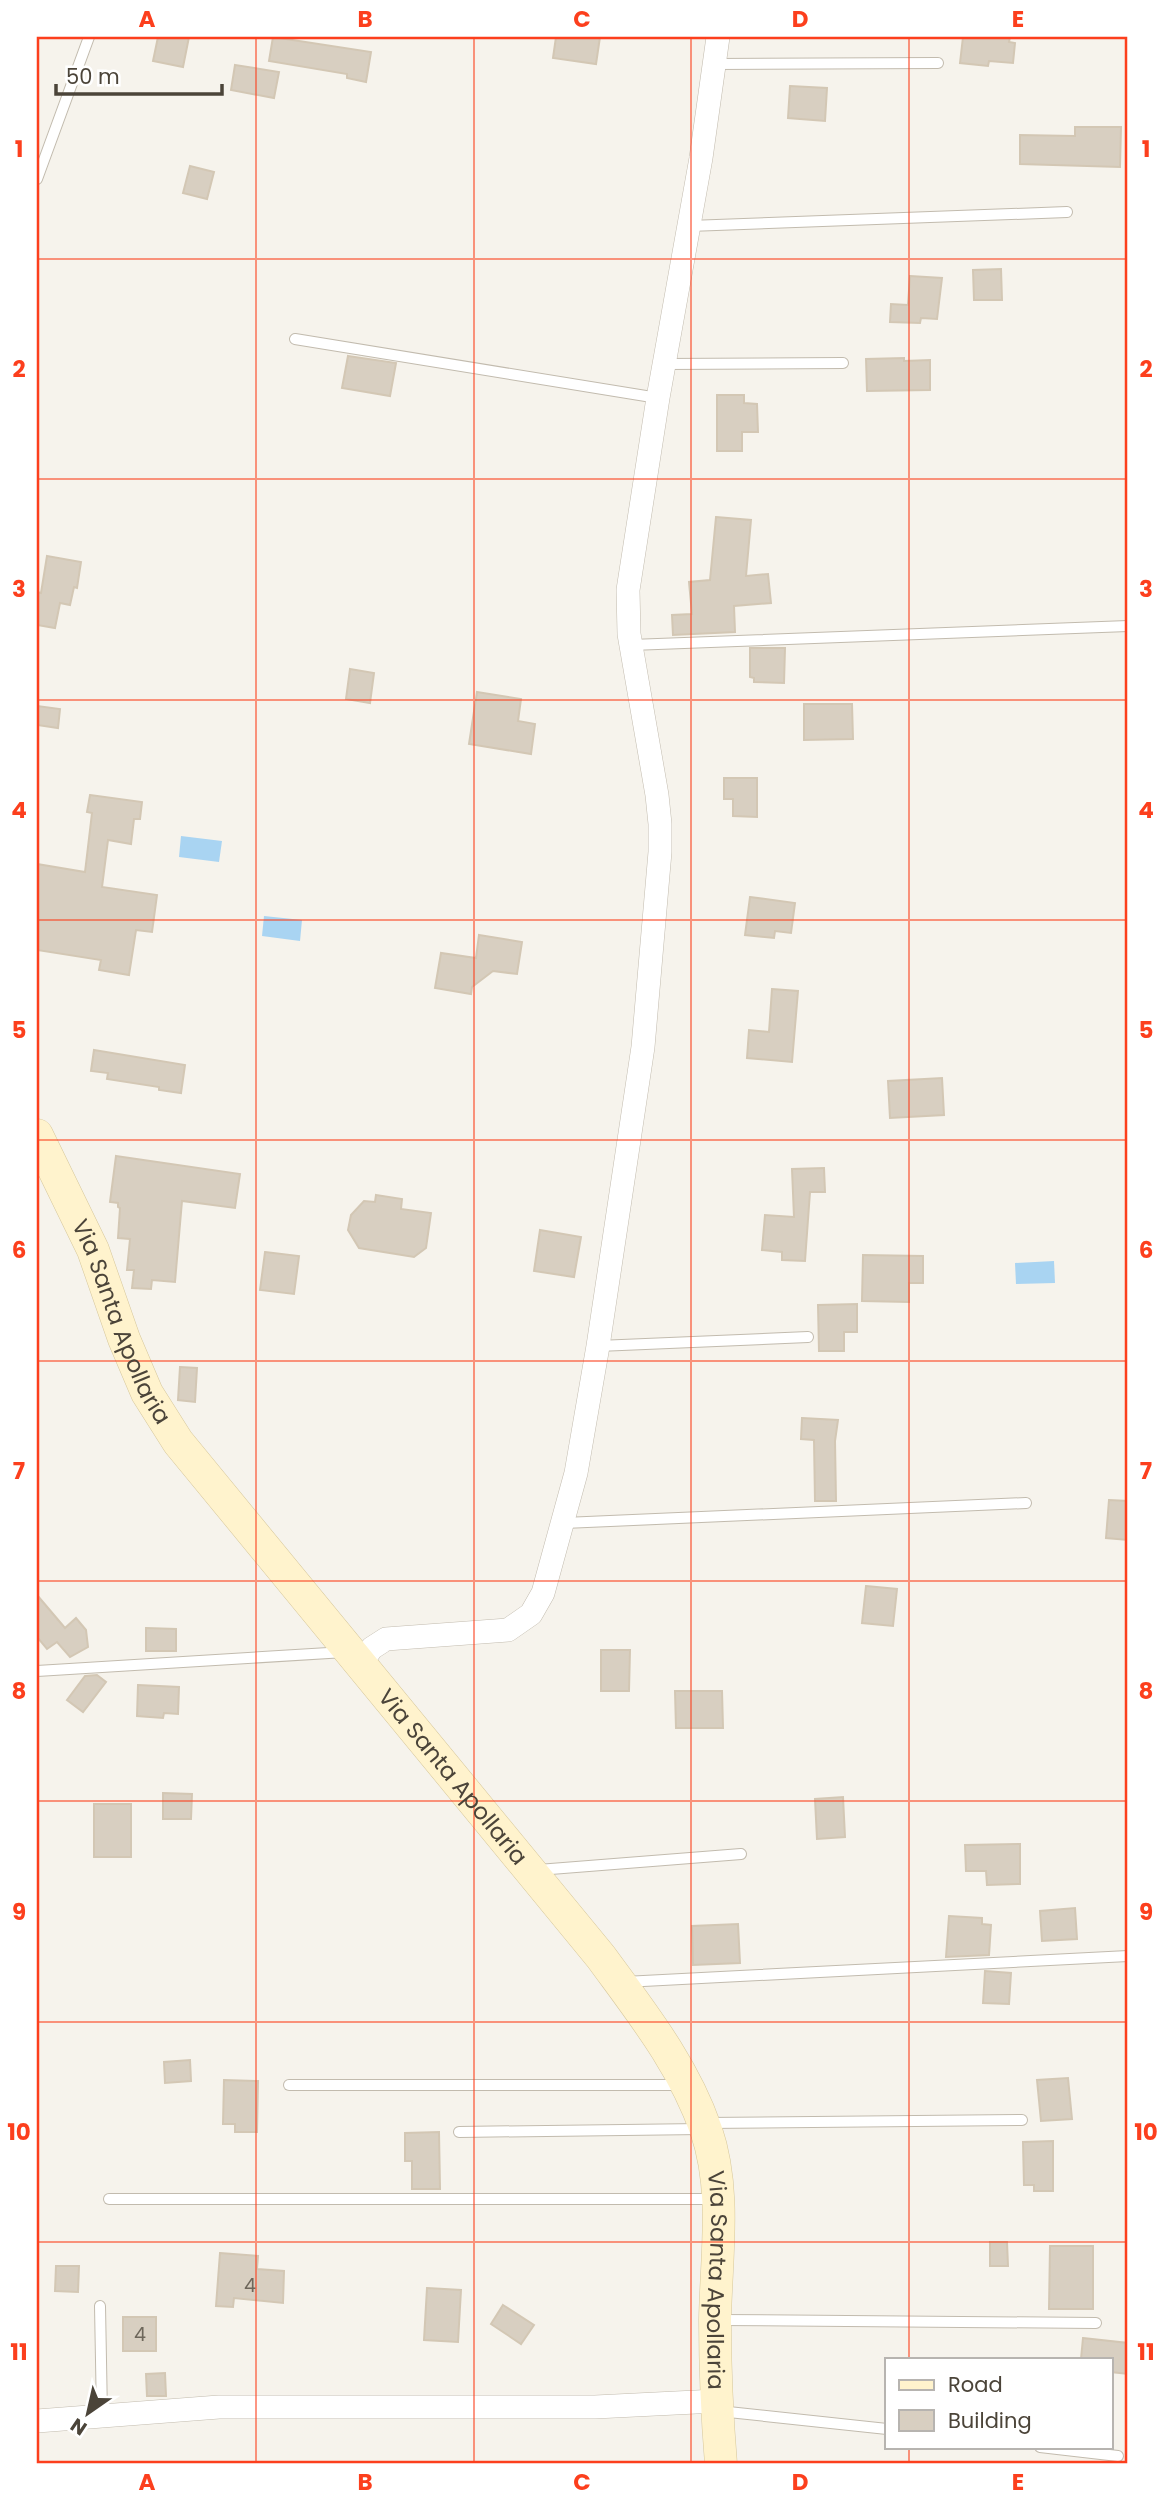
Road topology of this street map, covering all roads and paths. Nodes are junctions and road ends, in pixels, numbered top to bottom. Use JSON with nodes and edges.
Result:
{"nodes":[{"id":1,"x":89,"y":37,"type":"edge"},
{"id":2,"x":718,"y":37,"type":"edge"},
{"id":3,"x":938,"y":63,"type":"dead end"},
{"id":4,"x":715,"y":64,"type":"junction"},
{"id":5,"x":37,"y":179,"type":"edge"},
{"id":6,"x":1067,"y":212,"type":"dead end"},
{"id":7,"x":689,"y":226,"type":"junction"},
{"id":8,"x":295,"y":339,"type":"dead end"},
{"id":9,"x":843,"y":363,"type":"dead end"},
{"id":10,"x":664,"y":364,"type":"junction"},
{"id":11,"x":657,"y":398,"type":"junction"},
{"id":12,"x":1128,"y":626,"type":"edge"},
{"id":13,"x":631,"y":645,"type":"junction"},
{"id":14,"x":42,"y":1152,"type":"edge"},
{"id":15,"x":807,"y":1336,"type":"dead end"},
{"id":16,"x":598,"y":1346,"type":"junction"},
{"id":17,"x":1026,"y":1503,"type":"dead end"},
{"id":18,"x":564,"y":1523,"type":"junction"},
{"id":19,"x":357,"y":1657,"type":"junction"},
{"id":20,"x":37,"y":1671,"type":"edge"},
{"id":21,"x":741,"y":1854,"type":"dead end"},
{"id":22,"x":531,"y":1870,"type":"junction"},
{"id":23,"x":1128,"y":1956,"type":"edge"},
{"id":24,"x":620,"y":1983,"type":"junction"},
{"id":25,"x":289,"y":2085,"type":"dead end"},
{"id":26,"x":688,"y":2085,"type":"junction"},
{"id":27,"x":1022,"y":2120,"type":"dead end"},
{"id":28,"x":705,"y":2126,"type":"junction"},
{"id":29,"x":459,"y":2132,"type":"dead end"},
{"id":30,"x":109,"y":2199,"type":"dead end"},
{"id":31,"x":719,"y":2199,"type":"junction"},
{"id":32,"x":100,"y":2305,"type":"dead end"},
{"id":33,"x":715,"y":2320,"type":"junction"},
{"id":34,"x":1096,"y":2323,"type":"dead end"},
{"id":35,"x":716,"y":2405,"type":"junction"},
{"id":36,"x":102,"y":2415,"type":"junction"},
{"id":37,"x":37,"y":2421,"type":"edge"},
{"id":38,"x":885,"y":2429,"type":"edge"},
{"id":39,"x":1049,"y":2448,"type":"edge"},
{"id":40,"x":1118,"y":2456,"type":"dead end"},
{"id":41,"x":720,"y":2464,"type":"edge"}],
"edges":[{"from":1,"to":5,"type":"lane"},
{"from":2,"to":4,"type":"street"},
{"from":3,"to":4,"type":"lane"},
{"from":4,"to":7,"type":"street"},
{"from":6,"to":7,"type":"lane"},
{"from":7,"to":10,"type":"street"},
{"from":8,"to":11,"type":"lane"},
{"from":9,"to":10,"type":"lane"},
{"from":10,"to":11,"type":"street"},
{"from":11,"to":13,"type":"street"},
{"from":12,"to":13,"type":"lane"},
{"from":13,"to":16,"type":"street"},
{"from":14,"to":19,"type":"street","name":"Via Santa Apollaria"},
{"from":15,"to":16,"type":"lane"},
{"from":16,"to":18,"type":"street"},
{"from":17,"to":18,"type":"lane"},
{"from":18,"to":19,"type":"street"},
{"from":19,"to":20,"type":"lane"},
{"from":19,"to":22,"type":"street","name":"Via Santa Apollaria"},
{"from":21,"to":22,"type":"lane"},
{"from":22,"to":24,"type":"street","name":"Via Santa Apollaria"},
{"from":23,"to":24,"type":"lane"},
{"from":24,"to":26,"type":"street","name":"Via Santa Apollaria"},
{"from":25,"to":26,"type":"lane"},
{"from":26,"to":28,"type":"street","name":"Via Santa Apollaria"},
{"from":27,"to":28,"type":"lane"},
{"from":28,"to":29,"type":"lane"},
{"from":28,"to":31,"type":"street","name":"Via Santa Apollaria"},
{"from":30,"to":31,"type":"lane"},
{"from":31,"to":33,"type":"street","name":"Via Santa Apollaria"},
{"from":32,"to":36,"type":"lane"},
{"from":33,"to":34,"type":"lane"},
{"from":33,"to":35,"type":"street","name":"Via Santa Apollaria"},
{"from":35,"to":36,"type":"street"},
{"from":35,"to":38,"type":"lane"},
{"from":35,"to":41,"type":"street","name":"Via Santa Apollaria"},
{"from":36,"to":37,"type":"street"},
{"from":39,"to":40,"type":"lane"}]}
